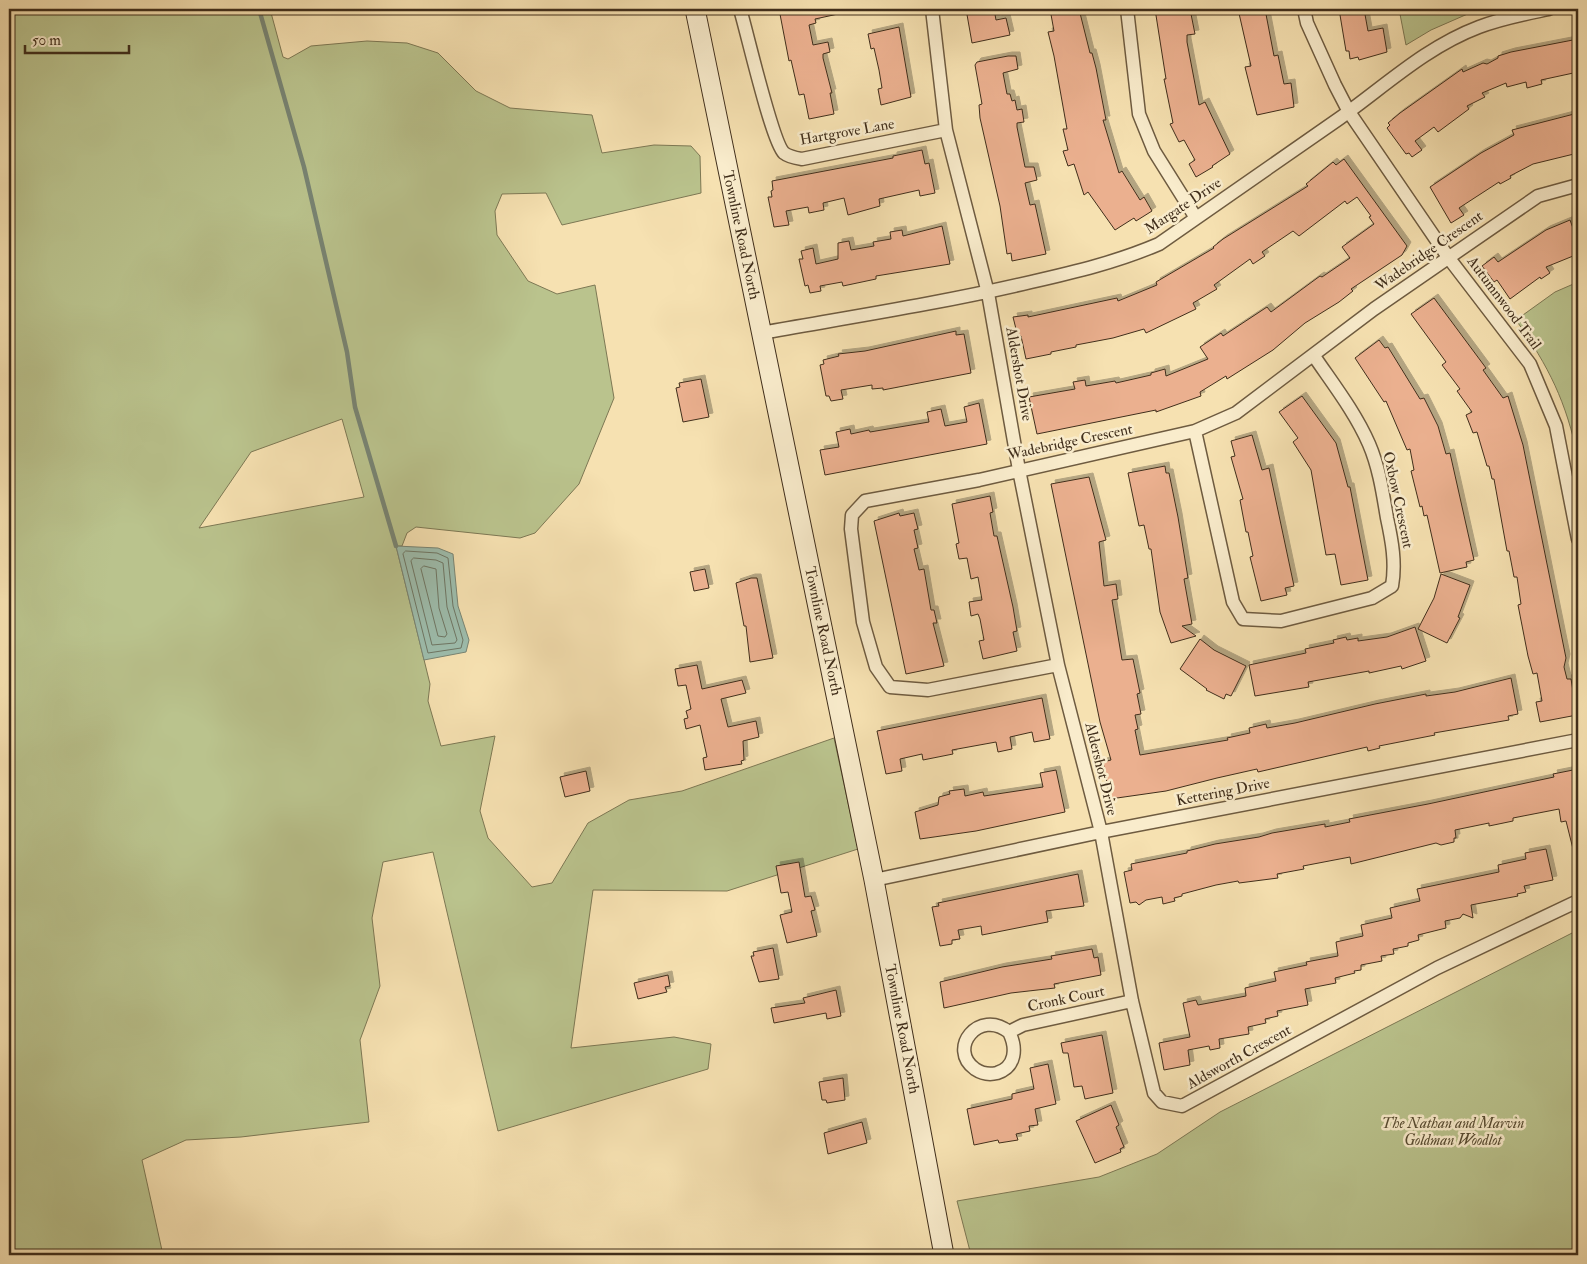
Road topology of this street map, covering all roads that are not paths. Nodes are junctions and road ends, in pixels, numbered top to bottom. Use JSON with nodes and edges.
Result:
{"nodes":[{"id":1,"x":695,"y":9,"type":"edge"},
{"id":2,"x":740,"y":9,"type":"edge"},
{"id":3,"x":932,"y":9,"type":"edge"},
{"id":4,"x":1127,"y":9,"type":"edge"},
{"id":5,"x":1304,"y":9,"type":"edge"},
{"id":6,"x":1549,"y":9,"type":"edge"},
{"id":7,"x":1349,"y":112,"type":"junction"},
{"id":8,"x":946,"y":130,"type":"junction"},
{"id":9,"x":1578,"y":185,"type":"edge"},
{"id":10,"x":1196,"y":218,"type":"junction"},
{"id":11,"x":1448,"y":257,"type":"junction"},
{"id":12,"x":988,"y":293,"type":"junction"},
{"id":13,"x":761,"y":333,"type":"junction"},
{"id":14,"x":1314,"y":356,"type":"junction"},
{"id":15,"x":1195,"y":432,"type":"junction"},
{"id":16,"x":1019,"y":470,"type":"junction"},
{"id":17,"x":1578,"y":539,"type":"edge"},
{"id":18,"x":1058,"y":665,"type":"junction"},
{"id":19,"x":1578,"y":740,"type":"edge"},
{"id":20,"x":1101,"y":832,"type":"junction"},
{"id":21,"x":874,"y":880,"type":"junction"},
{"id":22,"x":1578,"y":901,"type":"edge"},
{"id":23,"x":1132,"y":1001,"type":"junction"},
{"id":24,"x":1009,"y":1032,"type":"junction"},
{"id":25,"x":944,"y":1255,"type":"edge"}],
"edges":[{"from":1,"to":13,"type":"main road","name":"Townline Road North"},
{"from":2,"to":8,"type":"street","name":"Hartgrove Lane"},
{"from":3,"to":8,"type":"street","name":"Aldershot Drive"},
{"from":4,"to":10,"type":"street"},
{"from":5,"to":7,"type":"street","name":"Autumnwood Trail"},
{"from":6,"to":7,"type":"street","name":"Margate Drive"},
{"from":7,"to":10,"type":"street","name":"Margate Drive"},
{"from":7,"to":11,"type":"street","name":"Autumnwood Trail"},
{"from":8,"to":12,"type":"street","name":"Aldershot Drive"},
{"from":9,"to":11,"type":"street","name":"Wadebridge Crescent"},
{"from":10,"to":12,"type":"street","name":"Margate Drive"},
{"from":11,"to":14,"type":"street","name":"Wadebridge Crescent"},
{"from":11,"to":17,"type":"street","name":"Autumnwood Trail"},
{"from":12,"to":13,"type":"street","name":"Margate Drive"},
{"from":12,"to":16,"type":"street","name":"Aldershot Drive"},
{"from":13,"to":21,"type":"main road","name":"Townline Road North"},
{"from":14,"to":15,"type":"street","name":"Wadebridge Crescent"},
{"from":14,"to":15,"type":"street","name":"Oxbow Crescent"},
{"from":15,"to":16,"type":"street","name":"Wadebridge Crescent"},
{"from":16,"to":18,"type":"street","name":"Aldershot Drive"},
{"from":16,"to":18,"type":"street","name":"Wadebridge Crescent"},
{"from":18,"to":20,"type":"street","name":"Aldershot Drive"},
{"from":19,"to":20,"type":"street","name":"Kettering Drive"},
{"from":20,"to":21,"type":"street","name":"Kettering Drive"},
{"from":20,"to":23,"type":"street","name":"Aldsworth Crescent"},
{"from":21,"to":25,"type":"main road","name":"Townline Road North"},
{"from":22,"to":23,"type":"street","name":"Aldsworth Crescent"},
{"from":23,"to":24,"type":"street","name":"Cronk Court"},
{"from":24,"to":24,"type":"street"}]}
